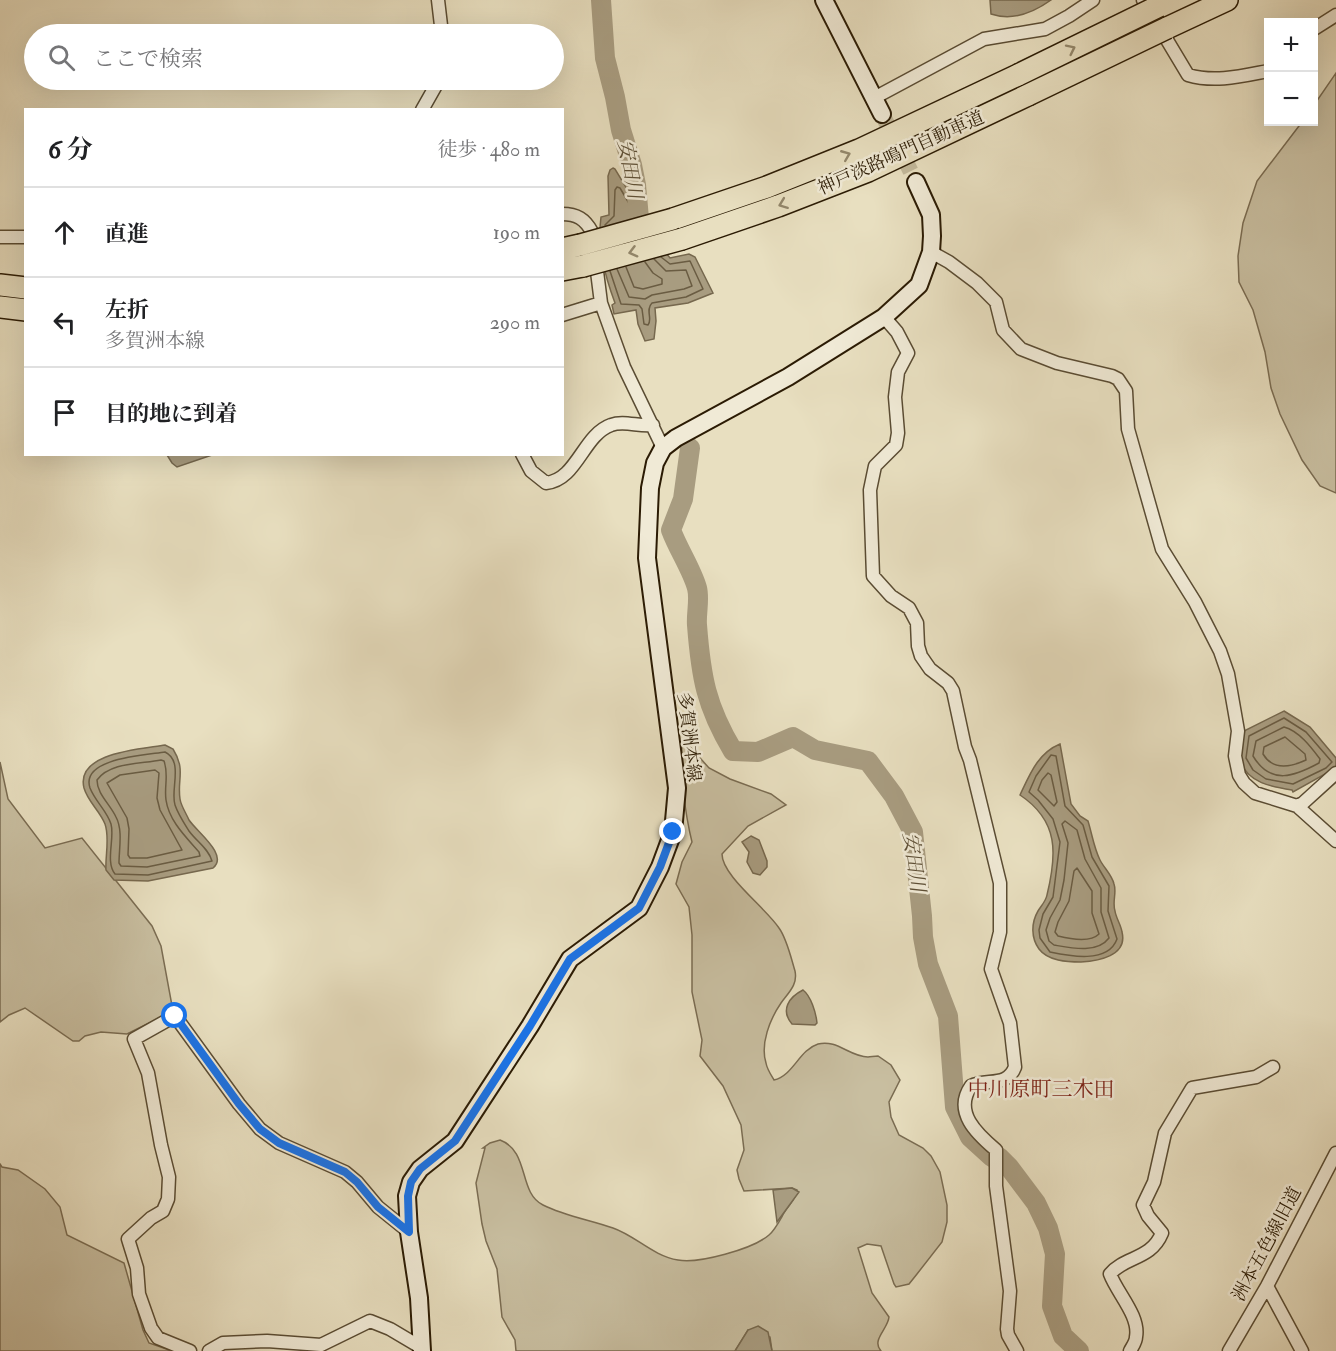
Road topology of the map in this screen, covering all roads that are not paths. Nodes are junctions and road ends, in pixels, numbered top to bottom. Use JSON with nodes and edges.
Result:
{"nodes":[{"id":1,"x":438,"y":0,"type":"edge"},
{"id":2,"x":824,"y":0,"type":"edge"},
{"id":3,"x":1093,"y":0,"type":"edge"},
{"id":4,"x":1227,"y":0,"type":"edge"},
{"id":5,"x":1158,"y":2,"type":"edge"},
{"id":6,"x":1336,"y":15,"type":"edge"},
{"id":7,"x":441,"y":24,"type":"edge"},
{"id":8,"x":1318,"y":26,"type":"edge"},
{"id":9,"x":1264,"y":72,"type":"edge"},
{"id":10,"x":433,"y":90,"type":"edge"},
{"id":11,"x":874,"y":98,"type":"junction"},
{"id":12,"x":423,"y":108,"type":"edge"},
{"id":13,"x":882,"y":114,"type":"tunnel mouth"},
{"id":14,"x":916,"y":182,"type":"tunnel mouth"},
{"id":15,"x":564,"y":214,"type":"edge"},
{"id":16,"x":0,"y":237,"type":"edge"},
{"id":17,"x":24,"y":237,"type":"edge"},
{"id":18,"x":931,"y":252,"type":"junction"},
{"id":19,"x":572,"y":257,"type":"edge"},
{"id":20,"x":0,"y":285,"type":"edge"},
{"id":21,"x":24,"y":288,"type":"edge"},
{"id":22,"x":601,"y":303,"type":"junction"},
{"id":23,"x":0,"y":307,"type":"edge"},
{"id":24,"x":24,"y":310,"type":"edge"},
{"id":25,"x":564,"y":314,"type":"edge"},
{"id":26,"x":884,"y":317,"type":"junction"},
{"id":27,"x":652,"y":426,"type":"junction"},
{"id":28,"x":663,"y":448,"type":"junction"},
{"id":29,"x":523,"y":456,"type":"edge"},
{"id":30,"x":1336,"y":773,"type":"edge"},
{"id":31,"x":1297,"y":806,"type":"junction"},
{"id":32,"x":1336,"y":841,"type":"edge"},
{"id":33,"x":1273,"y":1067,"type":"dead end"},
{"id":34,"x":1336,"y":1153,"type":"edge"},
{"id":35,"x":409,"y":1232,"type":"junction"},
{"id":36,"x":1267,"y":1286,"type":"junction"},
{"id":37,"x":422,"y":1350,"type":"edge"},
{"id":38,"x":190,"y":1351,"type":"edge"},
{"id":39,"x":209,"y":1351,"type":"edge"},
{"id":40,"x":1017,"y":1351,"type":"edge"},
{"id":41,"x":1130,"y":1351,"type":"edge"},
{"id":42,"x":1229,"y":1351,"type":"edge"},
{"id":43,"x":1302,"y":1351,"type":"edge"}],
"edges":[{"from":1,"to":7,"type":"street"},
{"from":2,"to":11,"type":"main road"},
{"from":3,"to":11,"type":"street"},
{"from":4,"to":19,"type":"highway","name":"神戸淡路鳴門自動車道","one_way":true,"bridge":true},
{"from":5,"to":9,"type":"street"},
{"from":19,"to":5,"type":"highway","name":"神戸淡路鳴門自動車道","one_way":true,"bridge":true},
{"from":6,"to":8,"type":"street"},
{"from":10,"to":12,"type":"street"},
{"from":11,"to":13,"type":"main road"},
{"from":14,"to":18,"type":"main road"},
{"from":15,"to":22,"type":"street"},
{"from":16,"to":17,"type":"street"},
{"from":18,"to":26,"type":"main road"},
{"from":18,"to":31,"type":"street"},
{"from":20,"to":21,"type":"highway"},
{"from":22,"to":25,"type":"street"},
{"from":22,"to":27,"type":"street"},
{"from":23,"to":24,"type":"highway"},
{"from":26,"to":28,"type":"main road"},
{"from":26,"to":40,"type":"street"},
{"from":27,"to":28,"type":"street"},
{"from":27,"to":29,"type":"street"},
{"from":28,"to":35,"type":"main road","name":"多賀洲本線"},
{"from":30,"to":31,"type":"street"},
{"from":31,"to":32,"type":"street"},
{"from":33,"to":41,"type":"street"},
{"from":34,"to":36,"type":"street","name":"洲本五色線旧道"},
{"from":35,"to":37,"type":"main road","name":"多賀洲本線"},
{"from":35,"to":38,"type":"street"},
{"from":36,"to":42,"type":"street","name":"洲本五色線旧道"},
{"from":36,"to":43,"type":"street"},
{"from":37,"to":39,"type":"street"}]}
